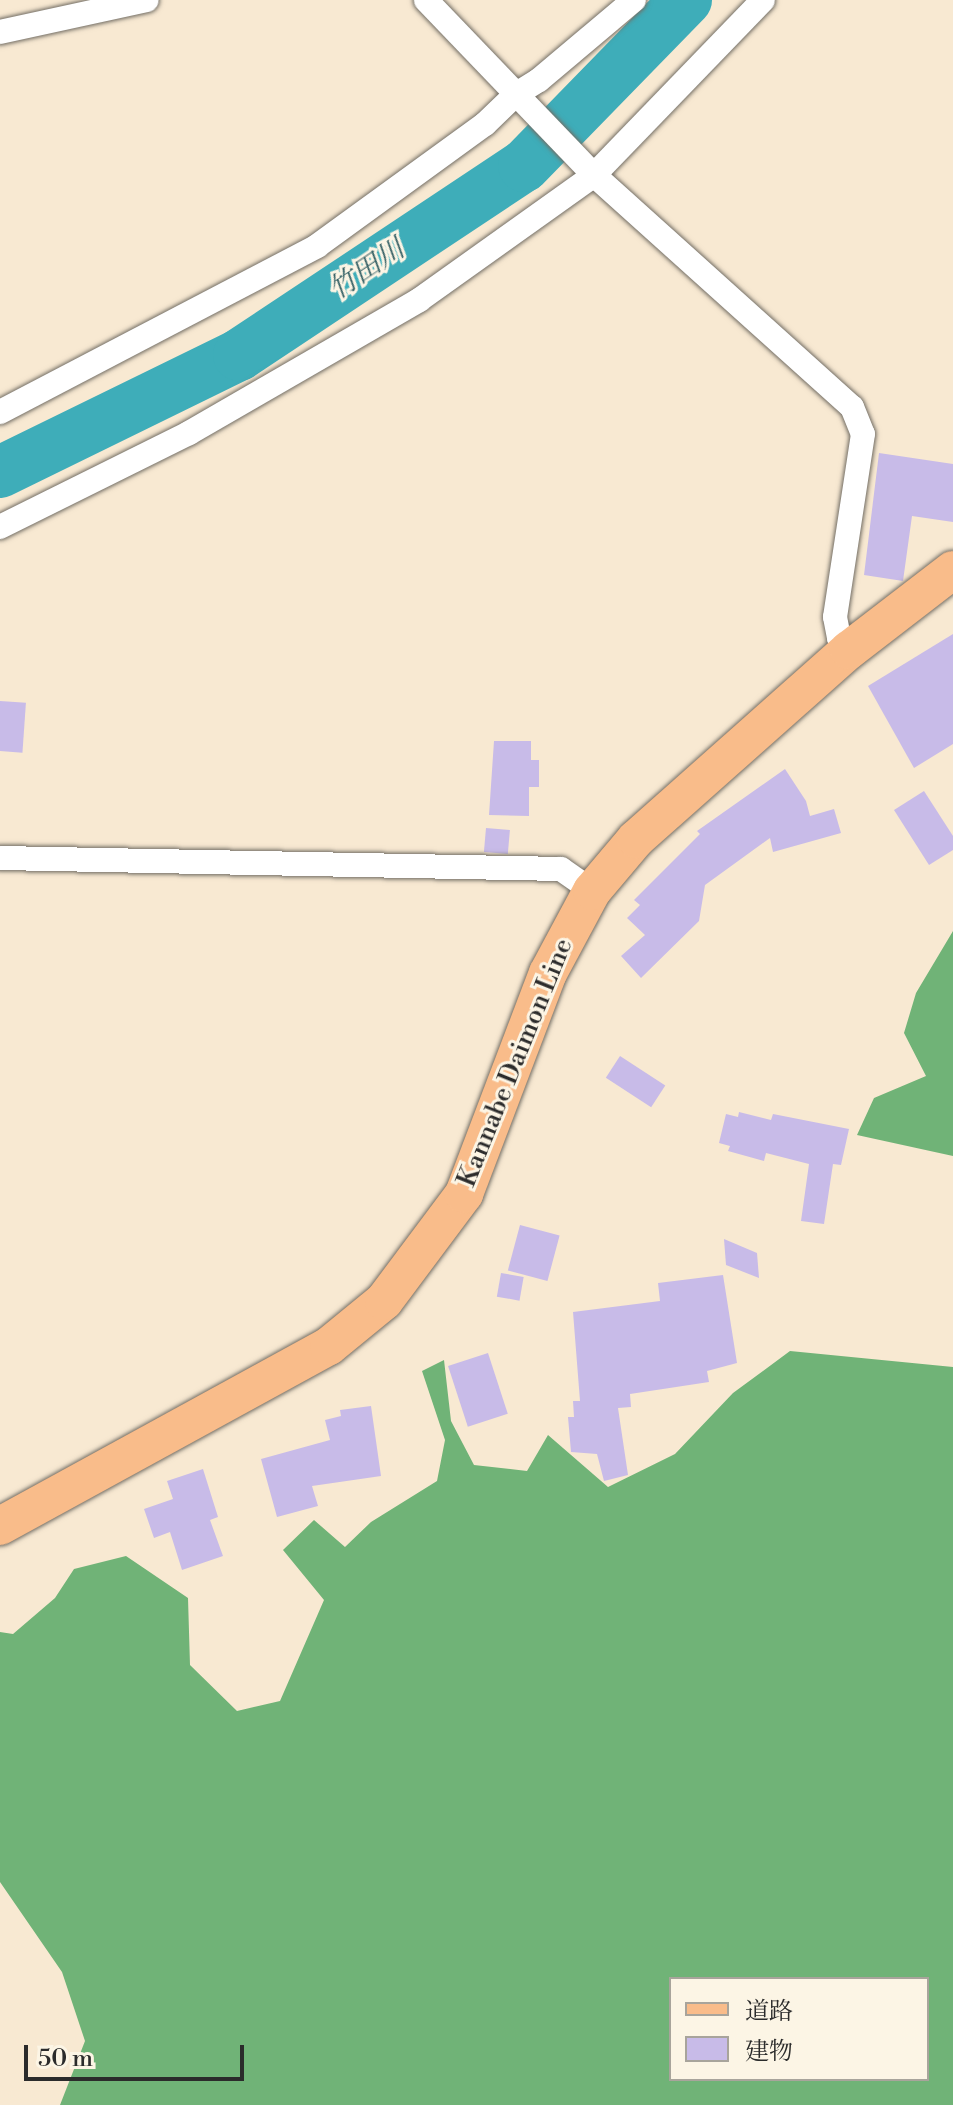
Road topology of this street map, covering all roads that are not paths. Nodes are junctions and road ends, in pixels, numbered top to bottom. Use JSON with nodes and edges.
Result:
{"nodes":[{"id":1,"x":147,"y":0,"type":"edge"},
{"id":2,"x":426,"y":0,"type":"edge"},
{"id":3,"x":634,"y":0,"type":"edge"},
{"id":4,"x":763,"y":0,"type":"edge"},
{"id":5,"x":0,"y":32,"type":"edge"},
{"id":6,"x":519,"y":99,"type":"junction"},
{"id":7,"x":590,"y":170,"type":"junction"},
{"id":8,"x":0,"y":412,"type":"edge"},
{"id":9,"x":0,"y":527,"type":"edge"},
{"id":10,"x":953,"y":570,"type":"edge"},
{"id":11,"x":849,"y":650,"type":"junction"},
{"id":12,"x":0,"y":858,"type":"edge"},
{"id":13,"x":592,"y":891,"type":"junction"},
{"id":14,"x":0,"y":1526,"type":"edge"}],
"edges":[{"from":1,"to":5,"type":"street"},
{"from":2,"to":6,"type":"street"},
{"from":3,"to":6,"type":"street"},
{"from":4,"to":7,"type":"street"},
{"from":6,"to":7,"type":"street"},
{"from":6,"to":8,"type":"street"},
{"from":7,"to":9,"type":"street"},
{"from":7,"to":11,"type":"street"},
{"from":10,"to":11,"type":"main road","name":"Kannabe Daimon Line"},
{"from":11,"to":13,"type":"main road","name":"Kannabe Daimon Line"},
{"from":12,"to":13,"type":"street"},
{"from":13,"to":14,"type":"main road","name":"Kannabe Daimon Line"}]}
